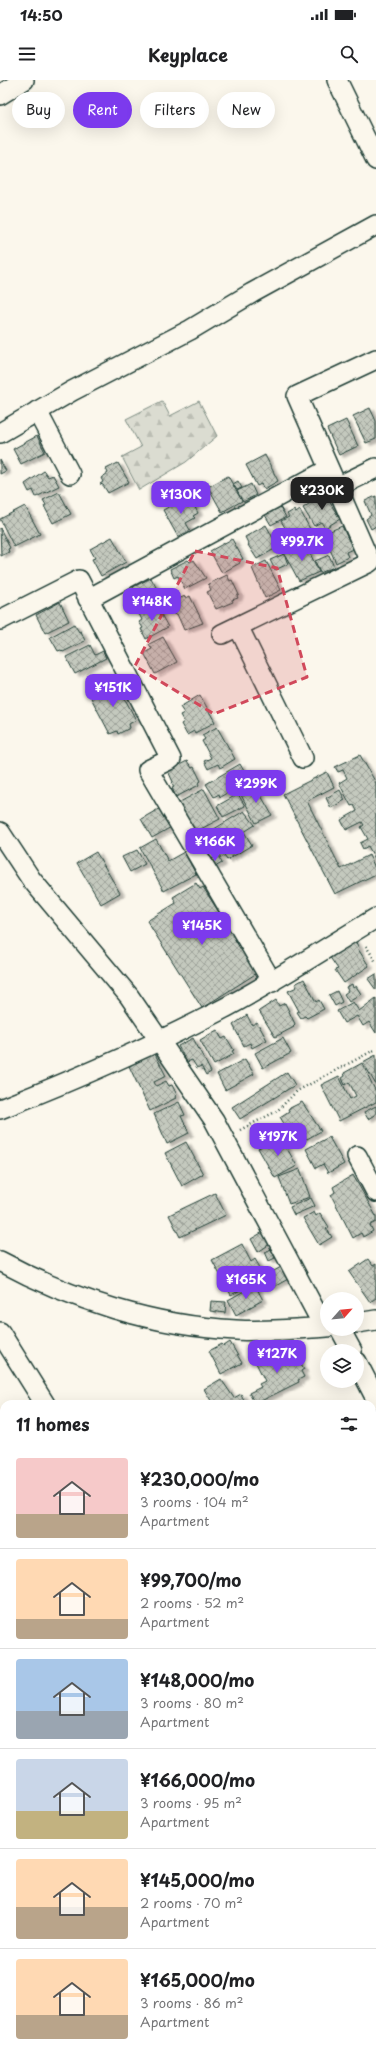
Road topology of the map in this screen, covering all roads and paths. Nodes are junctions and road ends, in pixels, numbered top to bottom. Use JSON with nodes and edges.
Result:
{"nodes":[{"id":1,"x":24,"y":80,"type":"edge"},
{"id":2,"x":337,"y":80,"type":"edge"},
{"id":3,"x":0,"y":95,"type":"edge"},
{"id":4,"x":376,"y":160,"type":"edge"},
{"id":5,"x":376,"y":226,"type":"edge"},
{"id":6,"x":376,"y":359,"type":"edge"},
{"id":7,"x":37,"y":411,"type":"junction"},
{"id":8,"x":0,"y":433,"type":"edge"},
{"id":9,"x":376,"y":468,"type":"edge"},
{"id":10,"x":329,"y":469,"type":"junction"},
{"id":11,"x":70,"y":474,"type":"dead end"},
{"id":12,"x":337,"y":487,"type":"junction"},
{"id":13,"x":88,"y":599,"type":"junction"},
{"id":14,"x":0,"y":620,"type":"edge"},
{"id":15,"x":303,"y":758,"type":"dead end"},
{"id":16,"x":0,"y":832,"type":"edge"},
{"id":17,"x":376,"y":918,"type":"edge"},
{"id":18,"x":272,"y":982,"type":"junction"},
{"id":19,"x":159,"y":1041,"type":"junction"},
{"id":20,"x":376,"y":1048,"type":"edge"},
{"id":21,"x":0,"y":1109,"type":"edge"},
{"id":22,"x":223,"y":1138,"type":"junction"},
{"id":23,"x":357,"y":1156,"type":"dead end"},
{"id":24,"x":376,"y":1192,"type":"edge"},
{"id":25,"x":0,"y":1261,"type":"edge"},
{"id":26,"x":320,"y":1309,"type":"edge"},
{"id":27,"x":376,"y":1320,"type":"edge"},
{"id":28,"x":364,"y":1322,"type":"edge"},
{"id":29,"x":320,"y":1328,"type":"edge"},
{"id":30,"x":0,"y":1332,"type":"edge"},
{"id":31,"x":338,"y":1336,"type":"edge"},
{"id":32,"x":346,"y":1344,"type":"edge"},
{"id":33,"x":364,"y":1376,"type":"edge"},
{"id":34,"x":376,"y":1399,"type":"edge"},
{"id":35,"x":42,"y":1400,"type":"edge"}],
"edges":[{"from":1,"to":3,"type":"street"},
{"from":2,"to":4,"type":"street"},
{"from":5,"to":7,"type":"street"},
{"from":6,"to":10,"type":"street"},
{"from":7,"to":8,"type":"street"},
{"from":7,"to":11,"type":"street"},
{"from":9,"to":12,"type":"street"},
{"from":10,"to":12,"type":"street"},
{"from":10,"to":13,"type":"street"},
{"from":12,"to":15,"type":"street"},
{"from":13,"to":14,"type":"street"},
{"from":13,"to":18,"type":"street"},
{"from":16,"to":19,"type":"street"},
{"from":17,"to":18,"type":"street"},
{"from":18,"to":19,"type":"street"},
{"from":19,"to":21,"type":"street"},
{"from":19,"to":22,"type":"street"},
{"from":20,"to":22,"type":"path"},
{"from":22,"to":26,"type":"street"},
{"from":23,"to":24,"type":"street"},
{"from":25,"to":29,"type":"street"},
{"from":27,"to":28,"type":"street"},
{"from":30,"to":35,"type":"street"},
{"from":31,"to":32,"type":"street"},
{"from":33,"to":34,"type":"street"}]}
